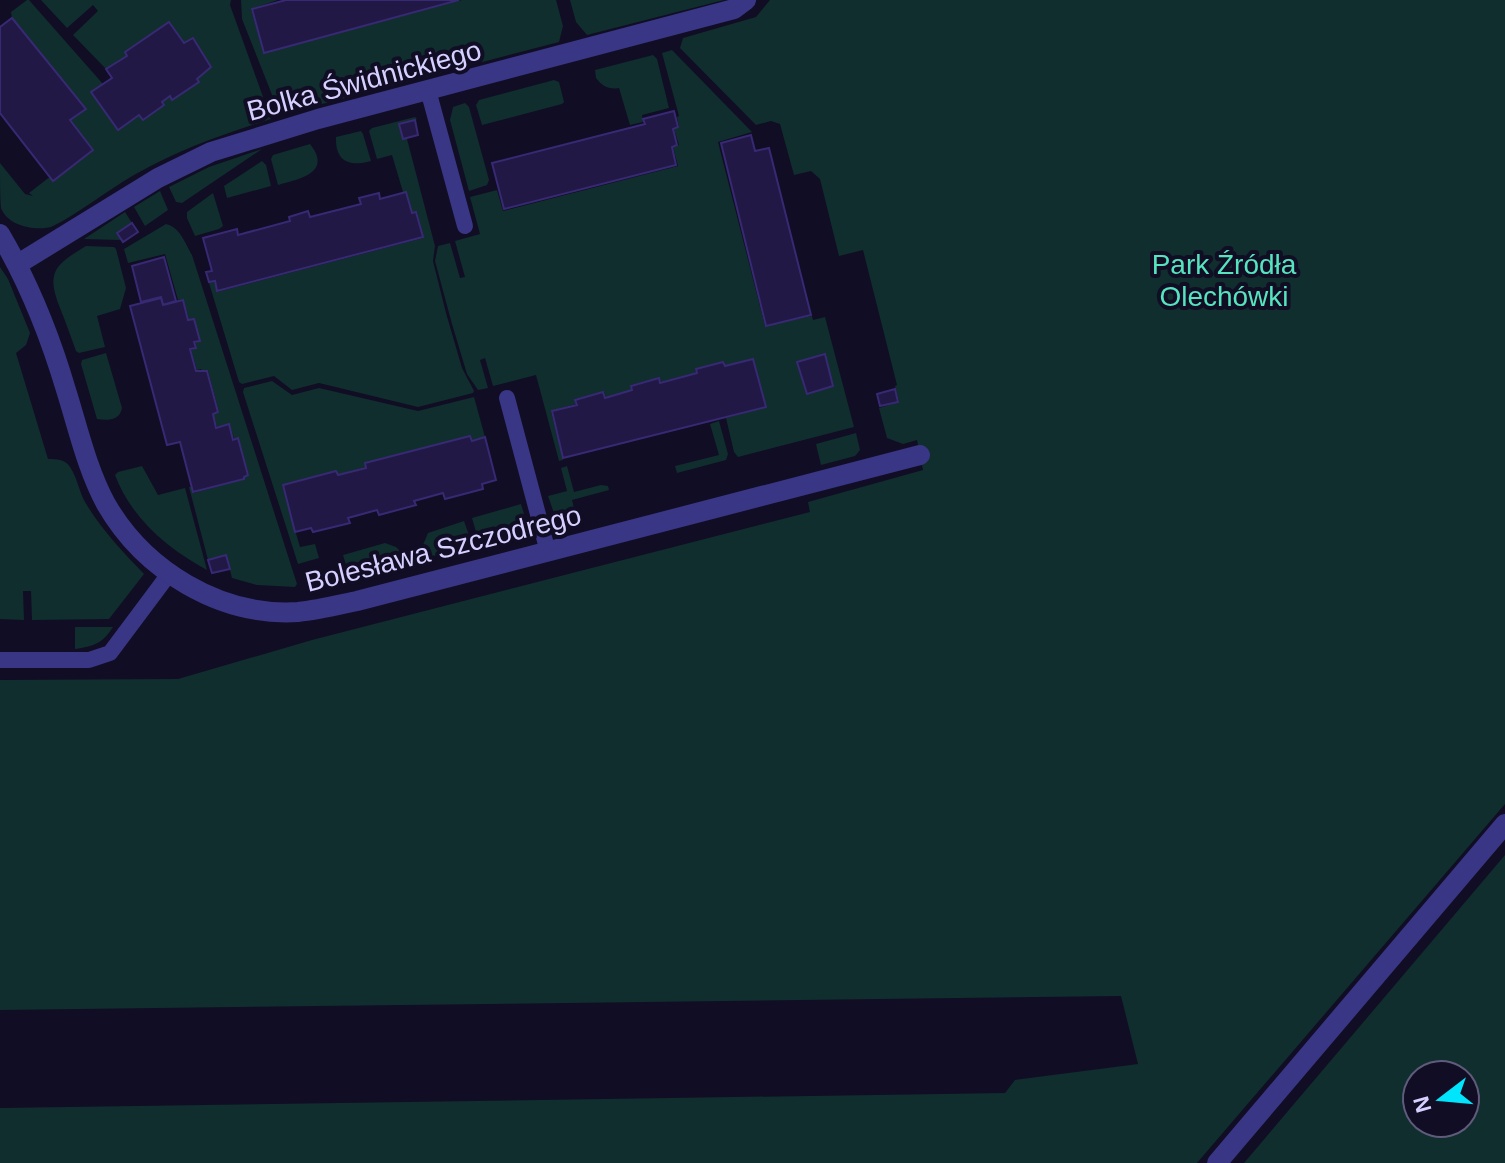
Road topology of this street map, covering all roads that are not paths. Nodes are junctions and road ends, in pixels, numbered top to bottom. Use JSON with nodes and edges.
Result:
{"nodes":[{"id":1,"x":746,"y":0,"type":"edge"},
{"id":2,"x":428,"y":90,"type":"junction"},
{"id":3,"x":465,"y":226,"type":"dead end"},
{"id":4,"x":0,"y":234,"type":"edge"},
{"id":5,"x":18,"y":264,"type":"junction"},
{"id":6,"x":507,"y":398,"type":"dead end"},
{"id":7,"x":920,"y":455,"type":"dead end"},
{"id":8,"x":548,"y":552,"type":"junction"},
{"id":9,"x":169,"y":574,"type":"junction"},
{"id":10,"x":0,"y":660,"type":"edge"},
{"id":11,"x":1505,"y":824,"type":"edge"},
{"id":12,"x":1217,"y":1163,"type":"edge"}],
"edges":[{"from":1,"to":2,"type":"street","name":"Bolka Świdnickiego"},
{"from":2,"to":3,"type":"lane"},
{"from":2,"to":5,"type":"street","name":"Bolka Świdnickiego"},
{"from":4,"to":5,"type":"street","name":"Bolesława Szczodrego"},
{"from":5,"to":9,"type":"street","name":"Bolesława Szczodrego"},
{"from":6,"to":8,"type":"lane"},
{"from":7,"to":8,"type":"street","name":"Bolesława Szczodrego"},
{"from":8,"to":9,"type":"street","name":"Bolesława Szczodrego"},
{"from":9,"to":10,"type":"lane"},
{"from":11,"to":12,"type":"street"}]}
